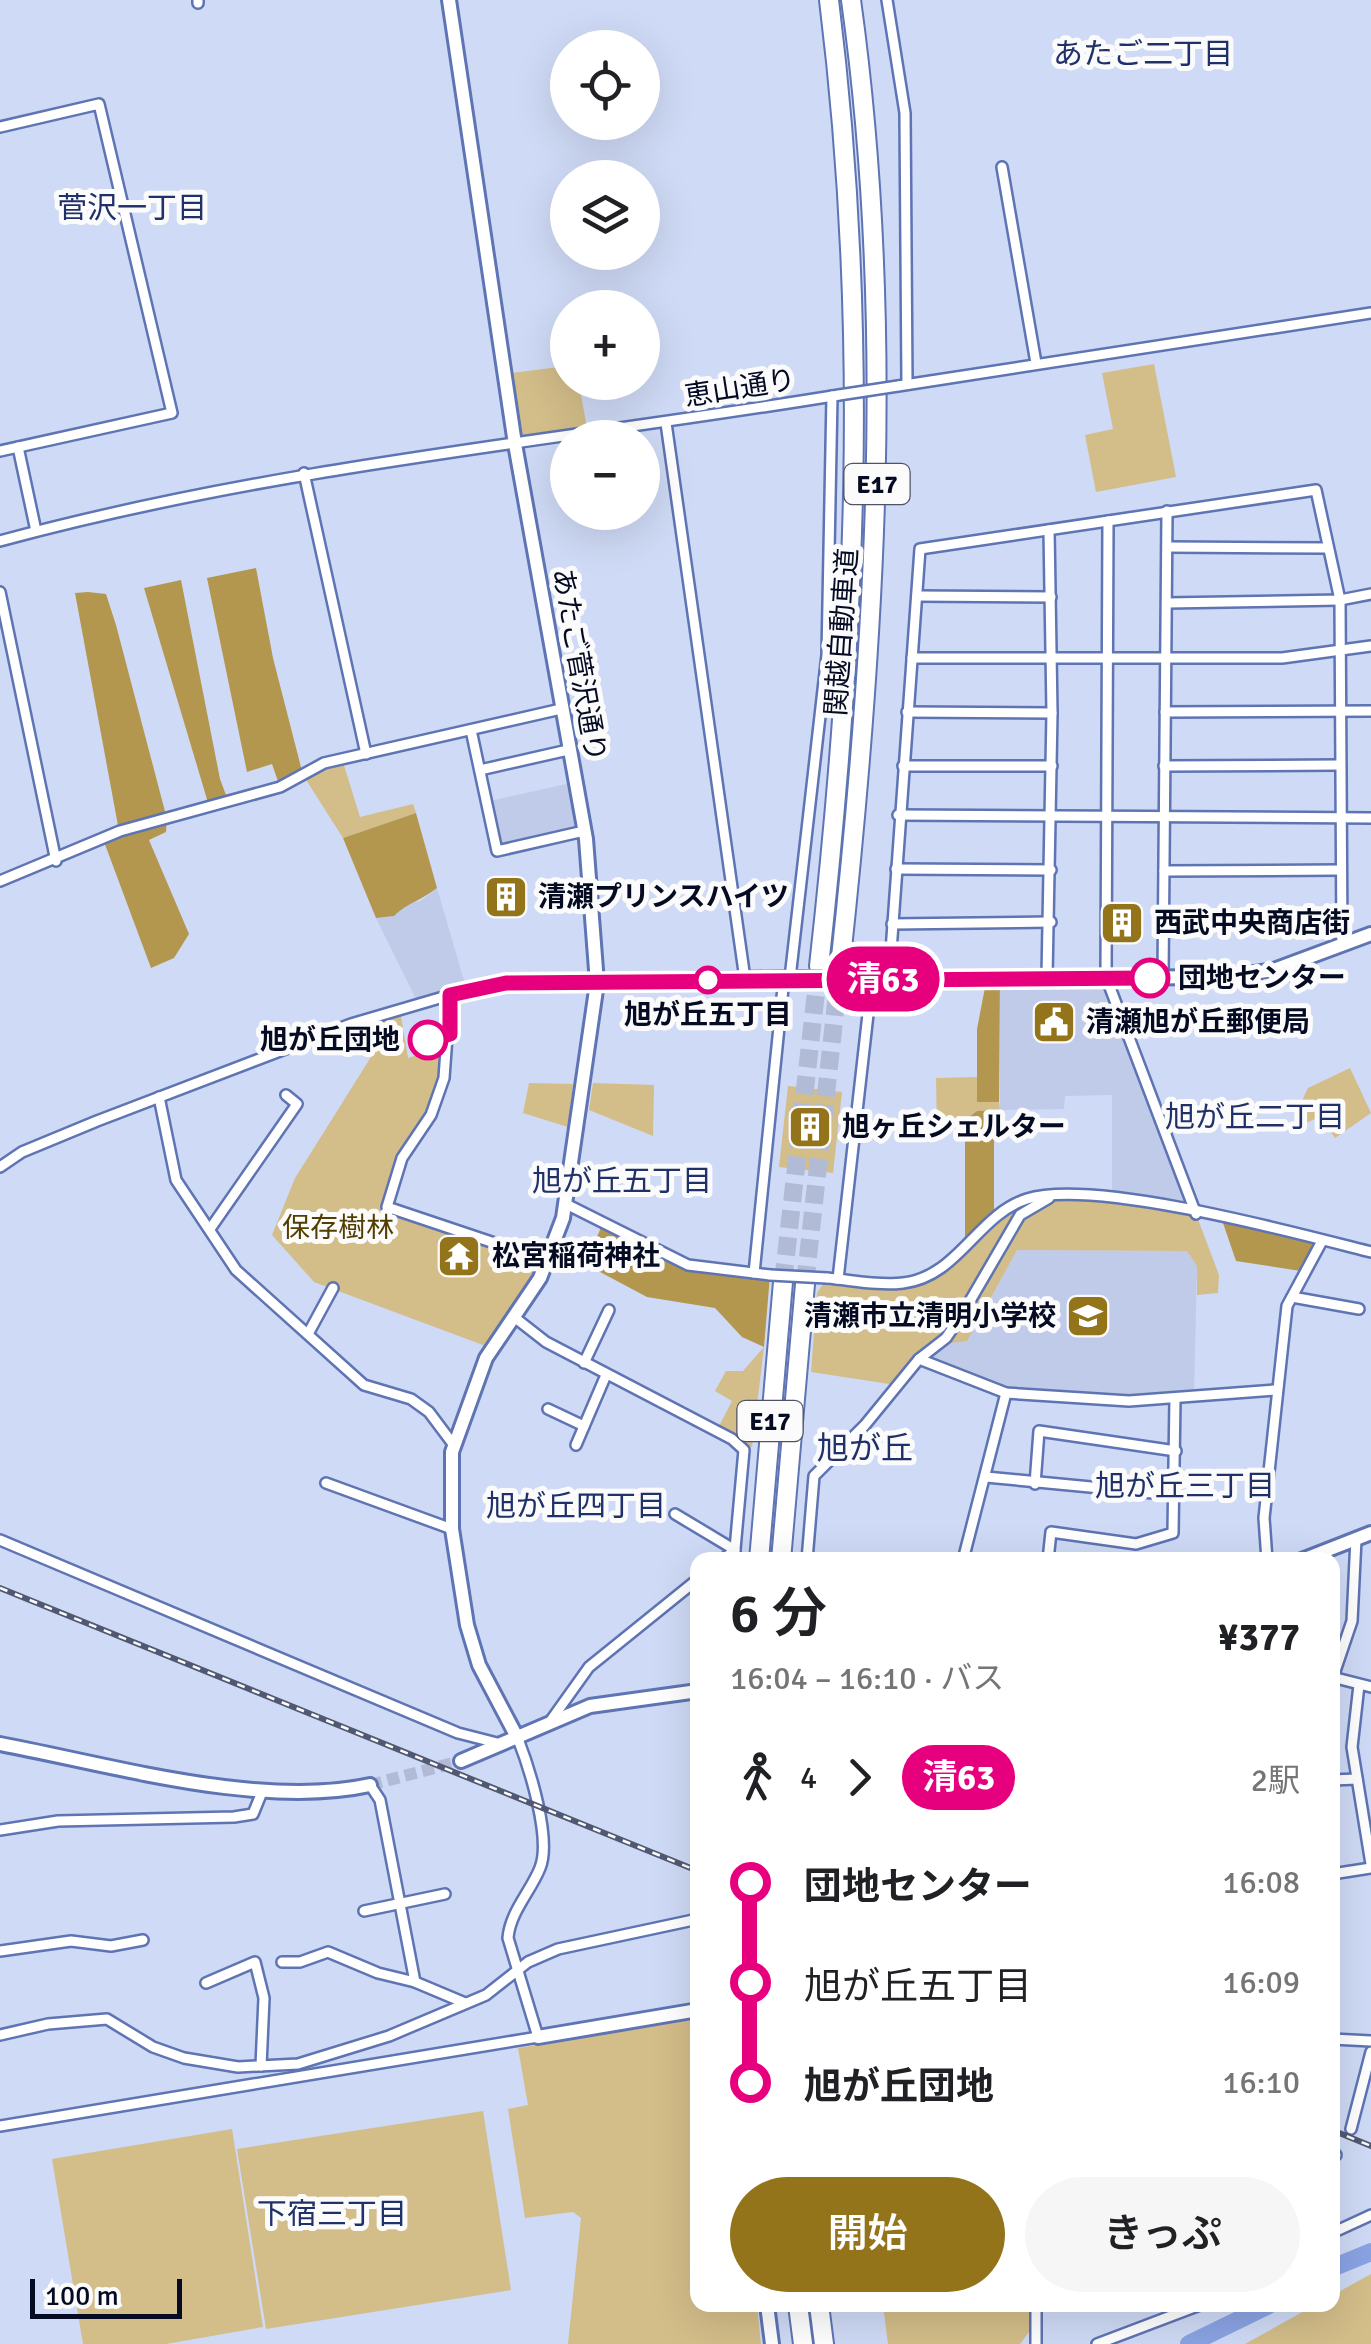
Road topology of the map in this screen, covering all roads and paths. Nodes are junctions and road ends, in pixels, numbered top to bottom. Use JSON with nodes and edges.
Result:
{"nodes":[{"id":1,"x":449,"y":0,"type":"edge"},
{"id":2,"x":829,"y":0,"type":"edge"},
{"id":3,"x":851,"y":0,"type":"edge"},
{"id":4,"x":887,"y":0,"type":"edge"},
{"id":5,"x":0,"y":128,"type":"edge"},
{"id":6,"x":1002,"y":167,"type":"dead end"},
{"id":7,"x":1371,"y":313,"type":"edge"},
{"id":8,"x":1036,"y":363,"type":"junction"},
{"id":9,"x":902,"y":385,"type":"junction"},
{"id":10,"x":836,"y":396,"type":"junction"},
{"id":11,"x":666,"y":423,"type":"junction"},
{"id":12,"x":515,"y":444,"type":"junction"},
{"id":13,"x":18,"y":447,"type":"junction"},
{"id":14,"x":0,"y":450,"type":"edge"},
{"id":15,"x":304,"y":473,"type":"junction"},
{"id":16,"x":1167,"y":511,"type":"junction"},
{"id":17,"x":1108,"y":522,"type":"junction"},
{"id":18,"x":1049,"y":530,"type":"junction"},
{"id":19,"x":36,"y":531,"type":"junction"},
{"id":20,"x":0,"y":541,"type":"edge"},
{"id":21,"x":1168,"y":547,"type":"junction"},
{"id":22,"x":1328,"y":548,"type":"junction"},
{"id":23,"x":0,"y":592,"type":"edge"},
{"id":24,"x":1371,"y":594,"type":"edge"},
{"id":25,"x":916,"y":596,"type":"junction"},
{"id":26,"x":1051,"y":597,"type":"junction"},
{"id":27,"x":1340,"y":600,"type":"junction"},
{"id":28,"x":1167,"y":602,"type":"junction"},
{"id":29,"x":1371,"y":646,"type":"edge"},
{"id":30,"x":1337,"y":652,"type":"junction"},
{"id":31,"x":1109,"y":657,"type":"junction"},
{"id":32,"x":912,"y":658,"type":"junction"},
{"id":33,"x":1052,"y":658,"type":"junction"},
{"id":34,"x":1167,"y":658,"type":"junction"},
{"id":35,"x":560,"y":710,"type":"junction"},
{"id":36,"x":1340,"y":710,"type":"junction"},
{"id":37,"x":1371,"y":711,"type":"edge"},
{"id":38,"x":907,"y":712,"type":"junction"},
{"id":39,"x":1165,"y":712,"type":"junction"},
{"id":40,"x":1052,"y":713,"type":"junction"},
{"id":41,"x":471,"y":730,"type":"junction"},
{"id":42,"x":568,"y":750,"type":"junction"},
{"id":43,"x":366,"y":754,"type":"junction"},
{"id":44,"x":1340,"y":765,"type":"junction"},
{"id":45,"x":903,"y":766,"type":"junction"},
{"id":46,"x":1052,"y":766,"type":"junction"},
{"id":47,"x":1164,"y":766,"type":"junction"},
{"id":48,"x":480,"y":770,"type":"junction"},
{"id":49,"x":290,"y":783,"type":"junction"},
{"id":50,"x":294,"y":795,"type":"dead end"},
{"id":51,"x":898,"y":815,"type":"junction"},
{"id":52,"x":1106,"y":816,"type":"junction"},
{"id":53,"x":1164,"y":816,"type":"junction"},
{"id":54,"x":1052,"y":817,"type":"junction"},
{"id":55,"x":1340,"y":818,"type":"junction"},
{"id":56,"x":1371,"y":818,"type":"edge"},
{"id":57,"x":584,"y":831,"type":"junction"},
{"id":58,"x":56,"y":861,"type":"junction"},
{"id":59,"x":896,"y":869,"type":"junction"},
{"id":60,"x":1052,"y":870,"type":"junction"},
{"id":61,"x":1340,"y":870,"type":"junction"},
{"id":62,"x":1164,"y":871,"type":"junction"},
{"id":63,"x":0,"y":881,"type":"edge"},
{"id":64,"x":1051,"y":922,"type":"junction"},
{"id":65,"x":1341,"y":922,"type":"junction"},
{"id":66,"x":892,"y":924,"type":"junction"},
{"id":67,"x":1164,"y":924,"type":"junction"},
{"id":68,"x":1371,"y":934,"type":"edge"},
{"id":69,"x":1342,"y":946,"type":"junction"},
{"id":70,"x":819,"y":966,"type":"tunnel mouth"},
{"id":71,"x":840,"y":967,"type":"tunnel mouth"},
{"id":72,"x":1047,"y":977,"type":"junction"},
{"id":73,"x":1106,"y":977,"type":"junction"},
{"id":74,"x":791,"y":978,"type":"junction"},
{"id":75,"x":1163,"y":978,"type":"junction"},
{"id":76,"x":744,"y":979,"type":"junction"},
{"id":77,"x":866,"y":979,"type":"junction"},
{"id":78,"x":889,"y":979,"type":"junction"},
{"id":79,"x":597,"y":983,"type":"junction"},
{"id":80,"x":450,"y":995,"type":"junction"},
{"id":81,"x":286,"y":1094,"type":"dead end"},
{"id":82,"x":159,"y":1098,"type":"junction"},
{"id":83,"x":0,"y":1167,"type":"edge"},
{"id":84,"x":1054,"y":1195,"type":"junction"},
{"id":85,"x":566,"y":1204,"type":"junction"},
{"id":86,"x":1196,"y":1214,"type":"junction"},
{"id":87,"x":210,"y":1228,"type":"junction"},
{"id":88,"x":1371,"y":1240,"type":"edge"},
{"id":89,"x":1322,"y":1241,"type":"junction"},
{"id":90,"x":1366,"y":1251,"type":"edge"},
{"id":91,"x":548,"y":1261,"type":"junction"},
{"id":92,"x":754,"y":1274,"type":"junction"},
{"id":93,"x":776,"y":1278,"type":"junction"},
{"id":94,"x":833,"y":1279,"type":"junction"},
{"id":95,"x":805,"y":1284,"type":"tunnel mouth"},
{"id":96,"x":333,"y":1288,"type":"dead end"},
{"id":97,"x":1292,"y":1298,"type":"junction"},
{"id":98,"x":1359,"y":1309,"type":"dead end"},
{"id":99,"x":609,"y":1310,"type":"dead end"},
{"id":100,"x":514,"y":1317,"type":"junction"},
{"id":101,"x":308,"y":1334,"type":"junction"},
{"id":102,"x":919,"y":1360,"type":"junction"},
{"id":103,"x":584,"y":1362,"type":"junction"},
{"id":104,"x":606,"y":1375,"type":"junction"},
{"id":105,"x":1275,"y":1390,"type":"junction"},
{"id":106,"x":1006,"y":1393,"type":"junction"},
{"id":107,"x":1176,"y":1398,"type":"junction"},
{"id":108,"x":548,"y":1409,"type":"dead end"},
{"id":109,"x":584,"y":1426,"type":"junction"},
{"id":110,"x":453,"y":1444,"type":"junction"},
{"id":111,"x":576,"y":1445,"type":"dead end"},
{"id":112,"x":1176,"y":1451,"type":"junction"},
{"id":113,"x":986,"y":1478,"type":"junction"},
{"id":114,"x":326,"y":1482,"type":"dead end"},
{"id":115,"x":1036,"y":1484,"type":"junction"},
{"id":116,"x":1174,"y":1495,"type":"junction"},
{"id":117,"x":675,"y":1514,"type":"dead end"},
{"id":118,"x":452,"y":1529,"type":"junction"},
{"id":119,"x":1371,"y":1532,"type":"edge"},
{"id":120,"x":1356,"y":1539,"type":"junction"},
{"id":121,"x":0,"y":1540,"type":"edge"},
{"id":122,"x":731,"y":1552,"type":"edge"},
{"id":123,"x":735,"y":1552,"type":"edge"},
{"id":124,"x":759,"y":1552,"type":"edge"},
{"id":125,"x":782,"y":1552,"type":"edge"},
{"id":126,"x":808,"y":1552,"type":"edge"},
{"id":127,"x":965,"y":1552,"type":"edge"},
{"id":128,"x":1049,"y":1552,"type":"edge"},
{"id":129,"x":1266,"y":1552,"type":"edge"},
{"id":130,"x":1323,"y":1552,"type":"edge"},
{"id":131,"x":690,"y":1585,"type":"edge"},
{"id":132,"x":1340,"y":1656,"type":"edge"},
{"id":133,"x":1340,"y":1679,"type":"edge"},
{"id":134,"x":1359,"y":1685,"type":"junction"},
{"id":135,"x":1371,"y":1687,"type":"edge"},
{"id":136,"x":690,"y":1693,"type":"edge"},
{"id":137,"x":547,"y":1725,"type":"junction"},
{"id":138,"x":518,"y":1739,"type":"junction"},
{"id":139,"x":0,"y":1744,"type":"edge"},
{"id":140,"x":502,"y":1744,"type":"junction"},
{"id":141,"x":461,"y":1761,"type":"tunnel mouth"},
{"id":142,"x":1357,"y":1779,"type":"junction"},
{"id":143,"x":1340,"y":1780,"type":"edge"},
{"id":144,"x":370,"y":1785,"type":"joint"},
{"id":145,"x":262,"y":1792,"type":"junction"},
{"id":146,"x":0,"y":1830,"type":"edge"},
{"id":147,"x":1371,"y":1866,"type":"edge"},
{"id":148,"x":1340,"y":1872,"type":"edge"},
{"id":149,"x":446,"y":1894,"type":"dead end"},
{"id":150,"x":402,"y":1904,"type":"junction"},
{"id":151,"x":364,"y":1911,"type":"dead end"},
{"id":152,"x":690,"y":1921,"type":"edge"},
{"id":153,"x":143,"y":1940,"type":"dead end"},
{"id":154,"x":0,"y":1951,"type":"edge"},
{"id":155,"x":282,"y":1962,"type":"dead end"},
{"id":156,"x":518,"y":1972,"type":"junction"},
{"id":157,"x":206,"y":1982,"type":"dead end"},
{"id":158,"x":416,"y":1982,"type":"junction"},
{"id":159,"x":465,"y":2003,"type":"junction"},
{"id":160,"x":690,"y":2011,"type":"edge"},
{"id":161,"x":0,"y":2036,"type":"edge"},
{"id":162,"x":538,"y":2036,"type":"junction"},
{"id":163,"x":1340,"y":2039,"type":"edge"},
{"id":164,"x":1371,"y":2041,"type":"edge"},
{"id":165,"x":1371,"y":2052,"type":"edge"},
{"id":166,"x":298,"y":2064,"type":"junction"},
{"id":167,"x":261,"y":2066,"type":"junction"},
{"id":168,"x":301,"y":2078,"type":"junction"},
{"id":169,"x":0,"y":2126,"type":"edge"},
{"id":170,"x":1351,"y":2129,"type":"dead end"},
{"id":171,"x":1371,"y":2215,"type":"edge"},
{"id":172,"x":1340,"y":2229,"type":"edge"},
{"id":173,"x":768,"y":2312,"type":"edge"},
{"id":174,"x":799,"y":2312,"type":"edge"},
{"id":175,"x":820,"y":2312,"type":"edge"},
{"id":176,"x":1036,"y":2312,"type":"edge"},
{"id":177,"x":1182,"y":2312,"type":"edge"},
{"id":178,"x":824,"y":2343,"type":"edge"},
{"id":179,"x":772,"y":2344,"type":"edge"},
{"id":180,"x":803,"y":2344,"type":"edge"},
{"id":181,"x":1036,"y":2344,"type":"edge"},
{"id":182,"x":1097,"y":2344,"type":"edge"}],
"edges":[{"from":1,"to":12,"type":"street","name":"あたご菅沢通り"},
{"from":2,"to":70,"type":"highway","name":"関越自動車道","number":"E17"},
{"from":3,"to":71,"type":"highway","name":"関越自動車道","number":"E17"},
{"from":4,"to":9,"type":"street"},
{"from":5,"to":13,"type":"street"},
{"from":6,"to":8,"type":"street"},
{"from":7,"to":8,"type":"street","name":"恵山通り"},
{"from":8,"to":9,"type":"street","name":"恵山通り"},
{"from":9,"to":10,"type":"street","name":"恵山通り","bridge":true},
{"from":10,"to":11,"type":"street","name":"恵山通り"},
{"from":10,"to":74,"type":"street"},
{"from":11,"to":12,"type":"street","name":"恵山通り"},
{"from":11,"to":76,"type":"street"},
{"from":12,"to":15,"type":"street","name":"恵山通り"},
{"from":12,"to":35,"type":"street","name":"あたご菅沢通り"},
{"from":13,"to":14,"type":"street"},
{"from":13,"to":19,"type":"street"},
{"from":15,"to":19,"type":"street","name":"恵山通り"},
{"from":15,"to":43,"type":"street"},
{"from":16,"to":17,"type":"street"},
{"from":16,"to":21,"type":"street"},
{"from":16,"to":22,"type":"street"},
{"from":17,"to":18,"type":"street"},
{"from":17,"to":31,"type":"street"},
{"from":18,"to":25,"type":"street"},
{"from":18,"to":26,"type":"street"},
{"from":19,"to":20,"type":"street","name":"恵山通り"},
{"from":21,"to":22,"type":"street"},
{"from":21,"to":28,"type":"street"},
{"from":22,"to":27,"type":"street"},
{"from":23,"to":58,"type":"street"},
{"from":24,"to":27,"type":"street"},
{"from":25,"to":26,"type":"street"},
{"from":25,"to":32,"type":"street"},
{"from":26,"to":33,"type":"street"},
{"from":27,"to":28,"type":"street"},
{"from":27,"to":30,"type":"street"},
{"from":28,"to":34,"type":"street"},
{"from":29,"to":30,"type":"street"},
{"from":30,"to":34,"type":"street"},
{"from":30,"to":36,"type":"street"},
{"from":31,"to":33,"type":"street"},
{"from":31,"to":34,"type":"street"},
{"from":31,"to":52,"type":"street"},
{"from":32,"to":33,"type":"street"},
{"from":32,"to":38,"type":"street"},
{"from":33,"to":40,"type":"street"},
{"from":34,"to":39,"type":"street"},
{"from":35,"to":41,"type":"street"},
{"from":35,"to":42,"type":"street","name":"あたご菅沢通り"},
{"from":36,"to":37,"type":"street"},
{"from":36,"to":39,"type":"street"},
{"from":36,"to":44,"type":"street"},
{"from":38,"to":40,"type":"street"},
{"from":38,"to":45,"type":"street"},
{"from":39,"to":47,"type":"street"},
{"from":40,"to":46,"type":"street"},
{"from":41,"to":43,"type":"street"},
{"from":41,"to":48,"type":"street"},
{"from":42,"to":48,"type":"street"},
{"from":42,"to":57,"type":"street","name":"あたご菅沢通り"},
{"from":43,"to":49,"type":"street"},
{"from":44,"to":47,"type":"street"},
{"from":44,"to":55,"type":"street"},
{"from":45,"to":46,"type":"street"},
{"from":45,"to":51,"type":"street"},
{"from":46,"to":54,"type":"street"},
{"from":47,"to":53,"type":"street"},
{"from":48,"to":57,"type":"street"},
{"from":49,"to":50,"type":"street"},
{"from":49,"to":58,"type":"street"},
{"from":51,"to":54,"type":"street"},
{"from":51,"to":59,"type":"street"},
{"from":52,"to":53,"type":"street"},
{"from":52,"to":54,"type":"street"},
{"from":52,"to":73,"type":"street"},
{"from":53,"to":55,"type":"street"},
{"from":53,"to":62,"type":"street"},
{"from":54,"to":60,"type":"street"},
{"from":55,"to":56,"type":"street"},
{"from":55,"to":61,"type":"street"},
{"from":57,"to":79,"type":"street","name":"あたご菅沢通り"},
{"from":58,"to":63,"type":"street"},
{"from":59,"to":60,"type":"street"},
{"from":59,"to":66,"type":"street"},
{"from":60,"to":64,"type":"street"},
{"from":61,"to":62,"type":"street"},
{"from":61,"to":65,"type":"street"},
{"from":62,"to":67,"type":"street"},
{"from":64,"to":66,"type":"street"},
{"from":64,"to":72,"type":"street"},
{"from":65,"to":67,"type":"street"},
{"from":65,"to":69,"type":"street"},
{"from":66,"to":78,"type":"street"},
{"from":67,"to":75,"type":"street"},
{"from":68,"to":69,"type":"street"},
{"from":69,"to":75,"type":"street"},
{"from":72,"to":73,"type":"street"},
{"from":72,"to":78,"type":"street"},
{"from":73,"to":75,"type":"street"},
{"from":73,"to":86,"type":"street"},
{"from":74,"to":76,"type":"street"},
{"from":74,"to":77,"type":"street","bridge":true},
{"from":74,"to":92,"type":"street"},
{"from":76,"to":79,"type":"street"},
{"from":77,"to":78,"type":"street"},
{"from":77,"to":94,"type":"street"},
{"from":79,"to":80,"type":"street"},
{"from":79,"to":85,"type":"street","name":"あたご菅沢通り"},
{"from":80,"to":82,"type":"street"},
{"from":80,"to":91,"type":"street"},
{"from":81,"to":87,"type":"street"},
{"from":82,"to":83,"type":"street"},
{"from":82,"to":87,"type":"street"},
{"from":84,"to":86,"type":"street"},
{"from":84,"to":94,"type":"street"},
{"from":84,"to":102,"type":"street"},
{"from":85,"to":91,"type":"street","name":"あたご菅沢通り"},
{"from":85,"to":92,"type":"street"},
{"from":86,"to":89,"type":"street"},
{"from":87,"to":101,"type":"street"},
{"from":88,"to":90,"type":"street"},
{"from":89,"to":90,"type":"street"},
{"from":89,"to":97,"type":"street"},
{"from":91,"to":100,"type":"street","name":"あたご菅沢通り"},
{"from":92,"to":93,"type":"street"},
{"from":93,"to":94,"type":"street","bridge":true},
{"from":93,"to":124,"type":"highway","number":"E17"},
{"from":95,"to":125,"type":"highway","number":"E17"},
{"from":96,"to":101,"type":"street"},
{"from":97,"to":98,"type":"street"},
{"from":97,"to":105,"type":"street"},
{"from":99,"to":103,"type":"street"},
{"from":100,"to":103,"type":"street"},
{"from":100,"to":110,"type":"street","name":"あたご菅沢通り"},
{"from":101,"to":110,"type":"street"},
{"from":102,"to":106,"type":"street"},
{"from":102,"to":126,"type":"street"},
{"from":103,"to":104,"type":"street"},
{"from":104,"to":109,"type":"street"},
{"from":104,"to":123,"type":"street"},
{"from":105,"to":107,"type":"street"},
{"from":105,"to":129,"type":"street"},
{"from":106,"to":107,"type":"street"},
{"from":106,"to":113,"type":"street"},
{"from":107,"to":112,"type":"street"},
{"from":108,"to":109,"type":"street"},
{"from":109,"to":111,"type":"street"},
{"from":110,"to":118,"type":"street"},
{"from":112,"to":115,"type":"street"},
{"from":112,"to":116,"type":"street"},
{"from":113,"to":115,"type":"street"},
{"from":113,"to":127,"type":"street"},
{"from":114,"to":118,"type":"street"},
{"from":115,"to":116,"type":"street"},
{"from":116,"to":128,"type":"street"},
{"from":117,"to":122,"type":"street"},
{"from":118,"to":138,"type":"street"},
{"from":119,"to":120,"type":"street"},
{"from":120,"to":130,"type":"street"},
{"from":120,"to":132,"type":"street"},
{"from":121,"to":140,"type":"street"},
{"from":131,"to":137,"type":"street"},
{"from":133,"to":134,"type":"street"},
{"from":134,"to":135,"type":"street"},
{"from":134,"to":142,"type":"street"},
{"from":136,"to":137,"type":"street"},
{"from":137,"to":138,"type":"street"},
{"from":138,"to":140,"type":"street"},
{"from":138,"to":156,"type":"street"},
{"from":139,"to":145,"type":"street"},
{"from":140,"to":141,"type":"street"},
{"from":142,"to":143,"type":"street"},
{"from":142,"to":147,"type":"street"},
{"from":144,"to":145,"type":"street"},
{"from":144,"to":150,"type":"street"},
{"from":145,"to":146,"type":"street"},
{"from":147,"to":148,"type":"street"},
{"from":149,"to":150,"type":"street"},
{"from":150,"to":151,"type":"street"},
{"from":150,"to":158,"type":"street"},
{"from":152,"to":156,"type":"street"},
{"from":153,"to":154,"type":"street"},
{"from":155,"to":158,"type":"street"},
{"from":156,"to":159,"type":"street"},
{"from":156,"to":162,"type":"street"},
{"from":157,"to":167,"type":"street"},
{"from":158,"to":159,"type":"street"},
{"from":159,"to":166,"type":"street"},
{"from":160,"to":162,"type":"street"},
{"from":161,"to":167,"type":"street"},
{"from":162,"to":168,"type":"street"},
{"from":163,"to":164,"type":"street"},
{"from":165,"to":170,"type":"street"},
{"from":166,"to":167,"type":"street"},
{"from":166,"to":168,"type":"street"},
{"from":168,"to":169,"type":"street"},
{"from":171,"to":172,"type":"street"},
{"from":173,"to":179,"type":"street"},
{"from":174,"to":180,"type":"highway"},
{"from":175,"to":178,"type":"highway"},
{"from":176,"to":181,"type":"street"},
{"from":177,"to":182,"type":"street"}]}
